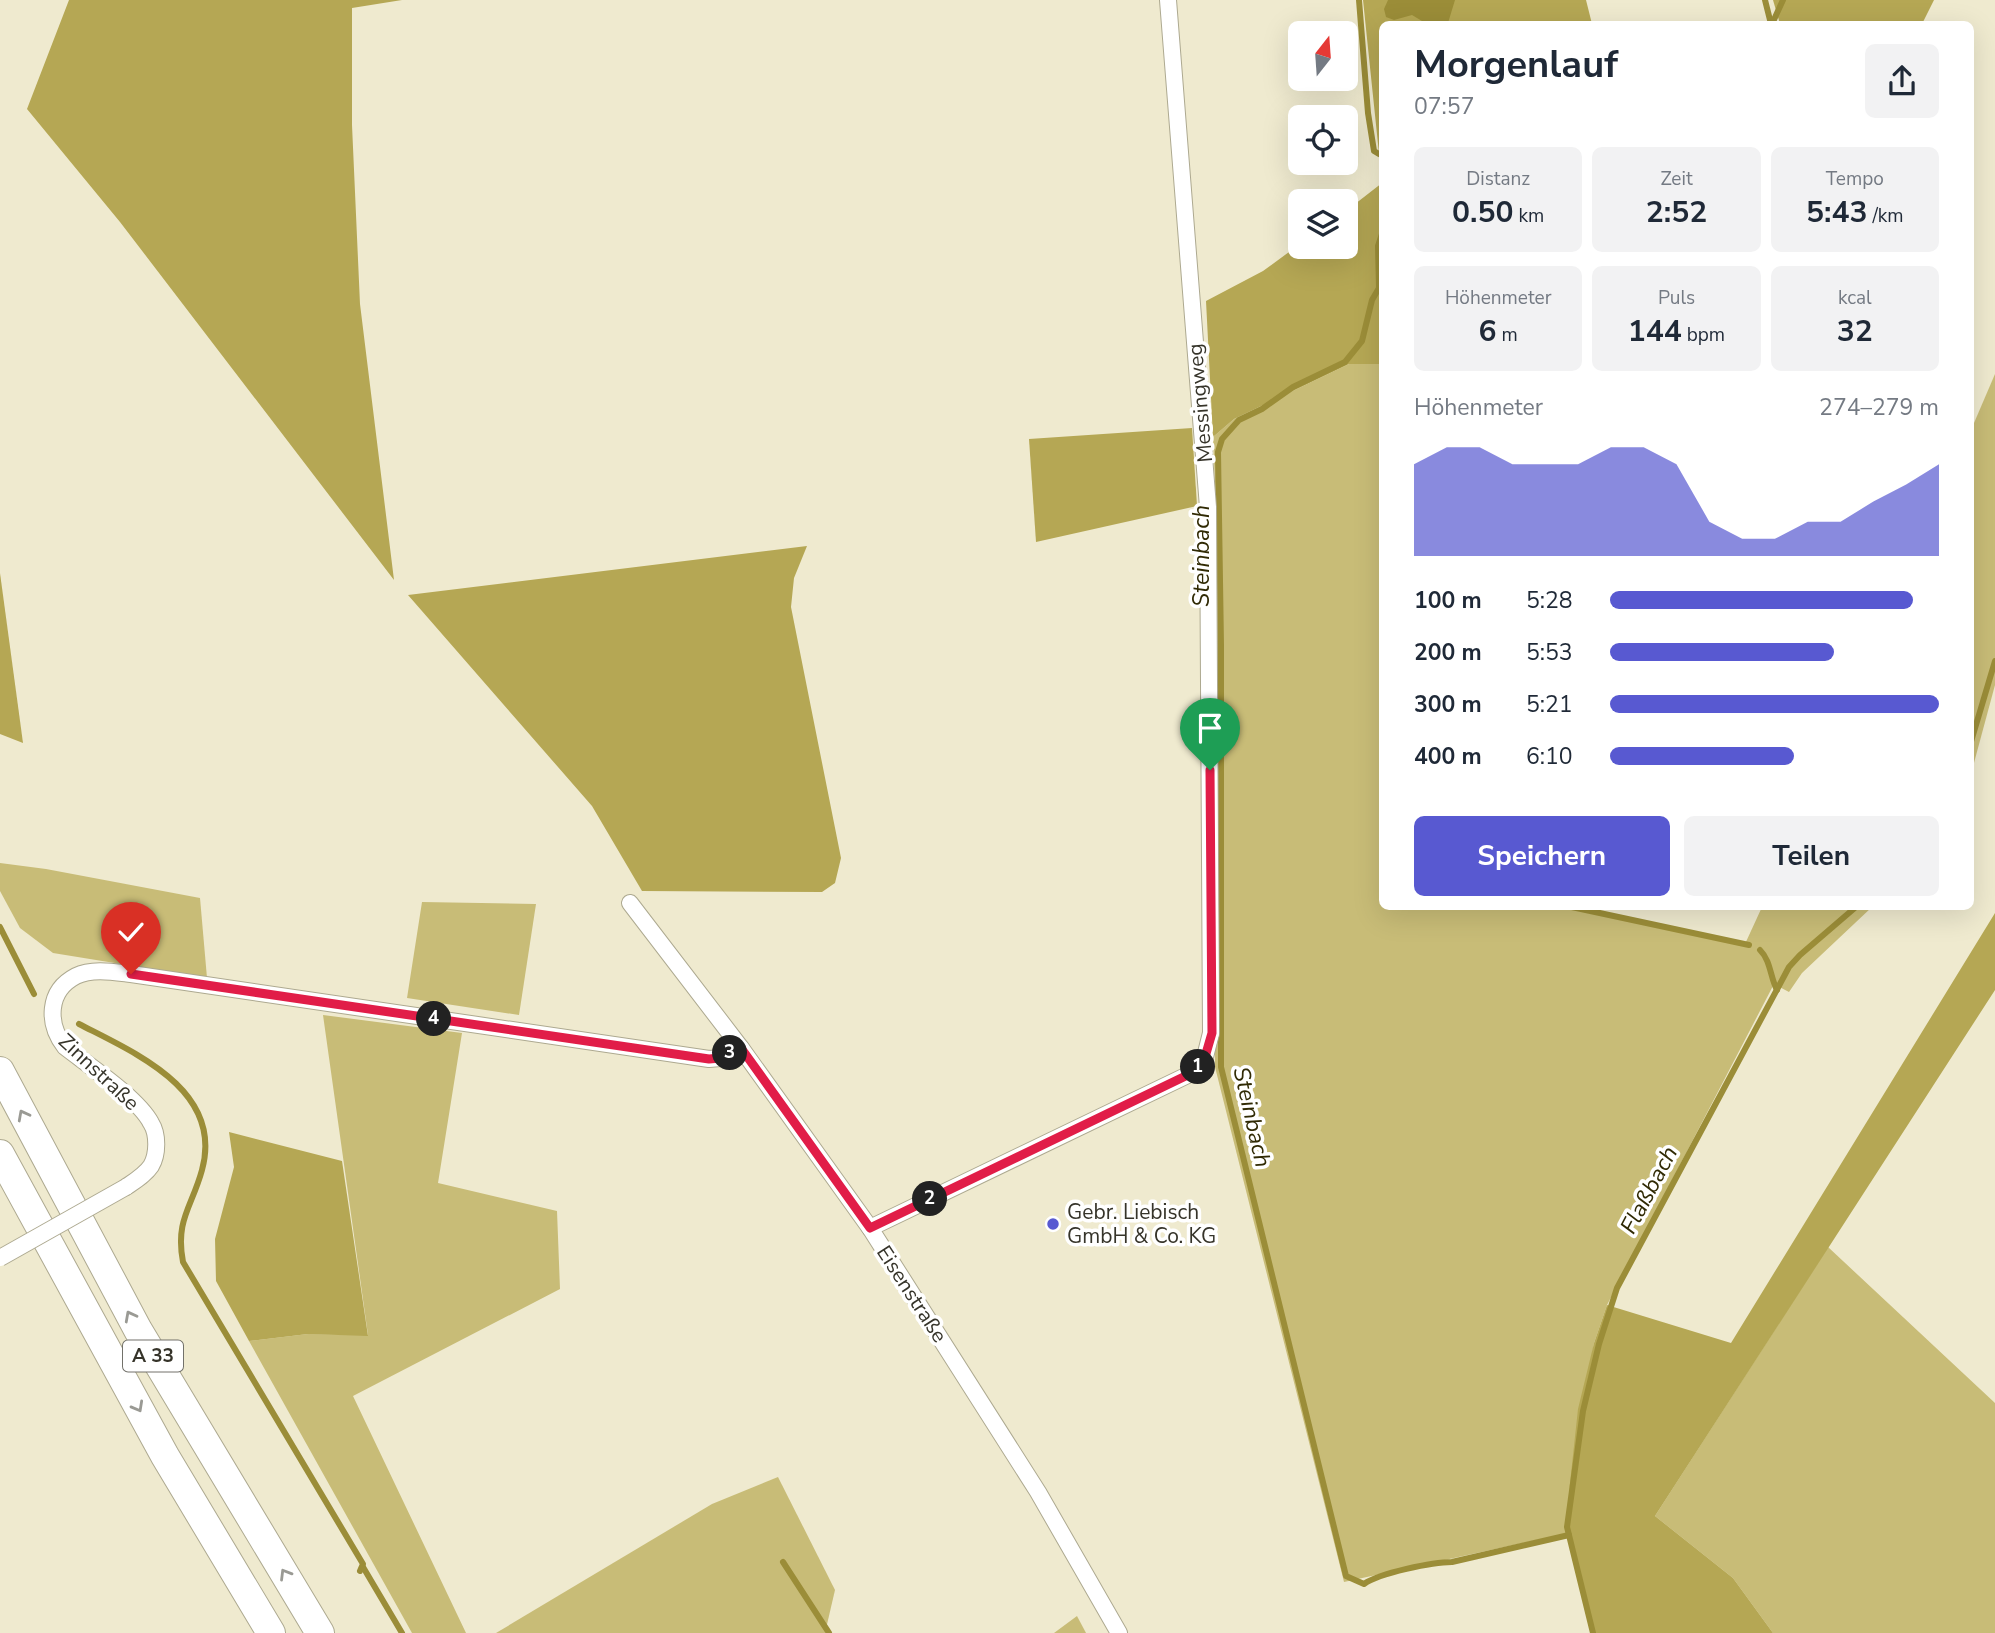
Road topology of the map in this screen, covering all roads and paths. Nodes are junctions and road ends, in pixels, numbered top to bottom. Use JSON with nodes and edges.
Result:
{"nodes":[{"id":1,"x":1168,"y":0,"type":"edge"},
{"id":2,"x":630,"y":903,"type":"dead end"},
{"id":3,"x":741,"y":1048,"type":"junction"},
{"id":4,"x":0,"y":1071,"type":"edge"},
{"id":5,"x":0,"y":1154,"type":"edge"},
{"id":6,"x":870,"y":1228,"type":"junction"},
{"id":7,"x":0,"y":1258,"type":"edge"},
{"id":8,"x":271,"y":1633,"type":"edge"},
{"id":9,"x":320,"y":1633,"type":"edge"},
{"id":10,"x":1119,"y":1633,"type":"edge"}],
"edges":[{"from":1,"to":6,"type":"street","name":"Messingweg"},
{"from":2,"to":3,"type":"street","name":"Eisenstraße"},
{"from":3,"to":6,"type":"street","name":"Eisenstraße"},
{"from":3,"to":7,"type":"street","name":"Zinnstraße","bridge":true},
{"from":9,"to":4,"type":"highway","number":"A 33","one_way":true},
{"from":5,"to":8,"type":"highway","number":"A 33","one_way":true},
{"from":6,"to":10,"type":"street","name":"Eisenstraße"}]}
